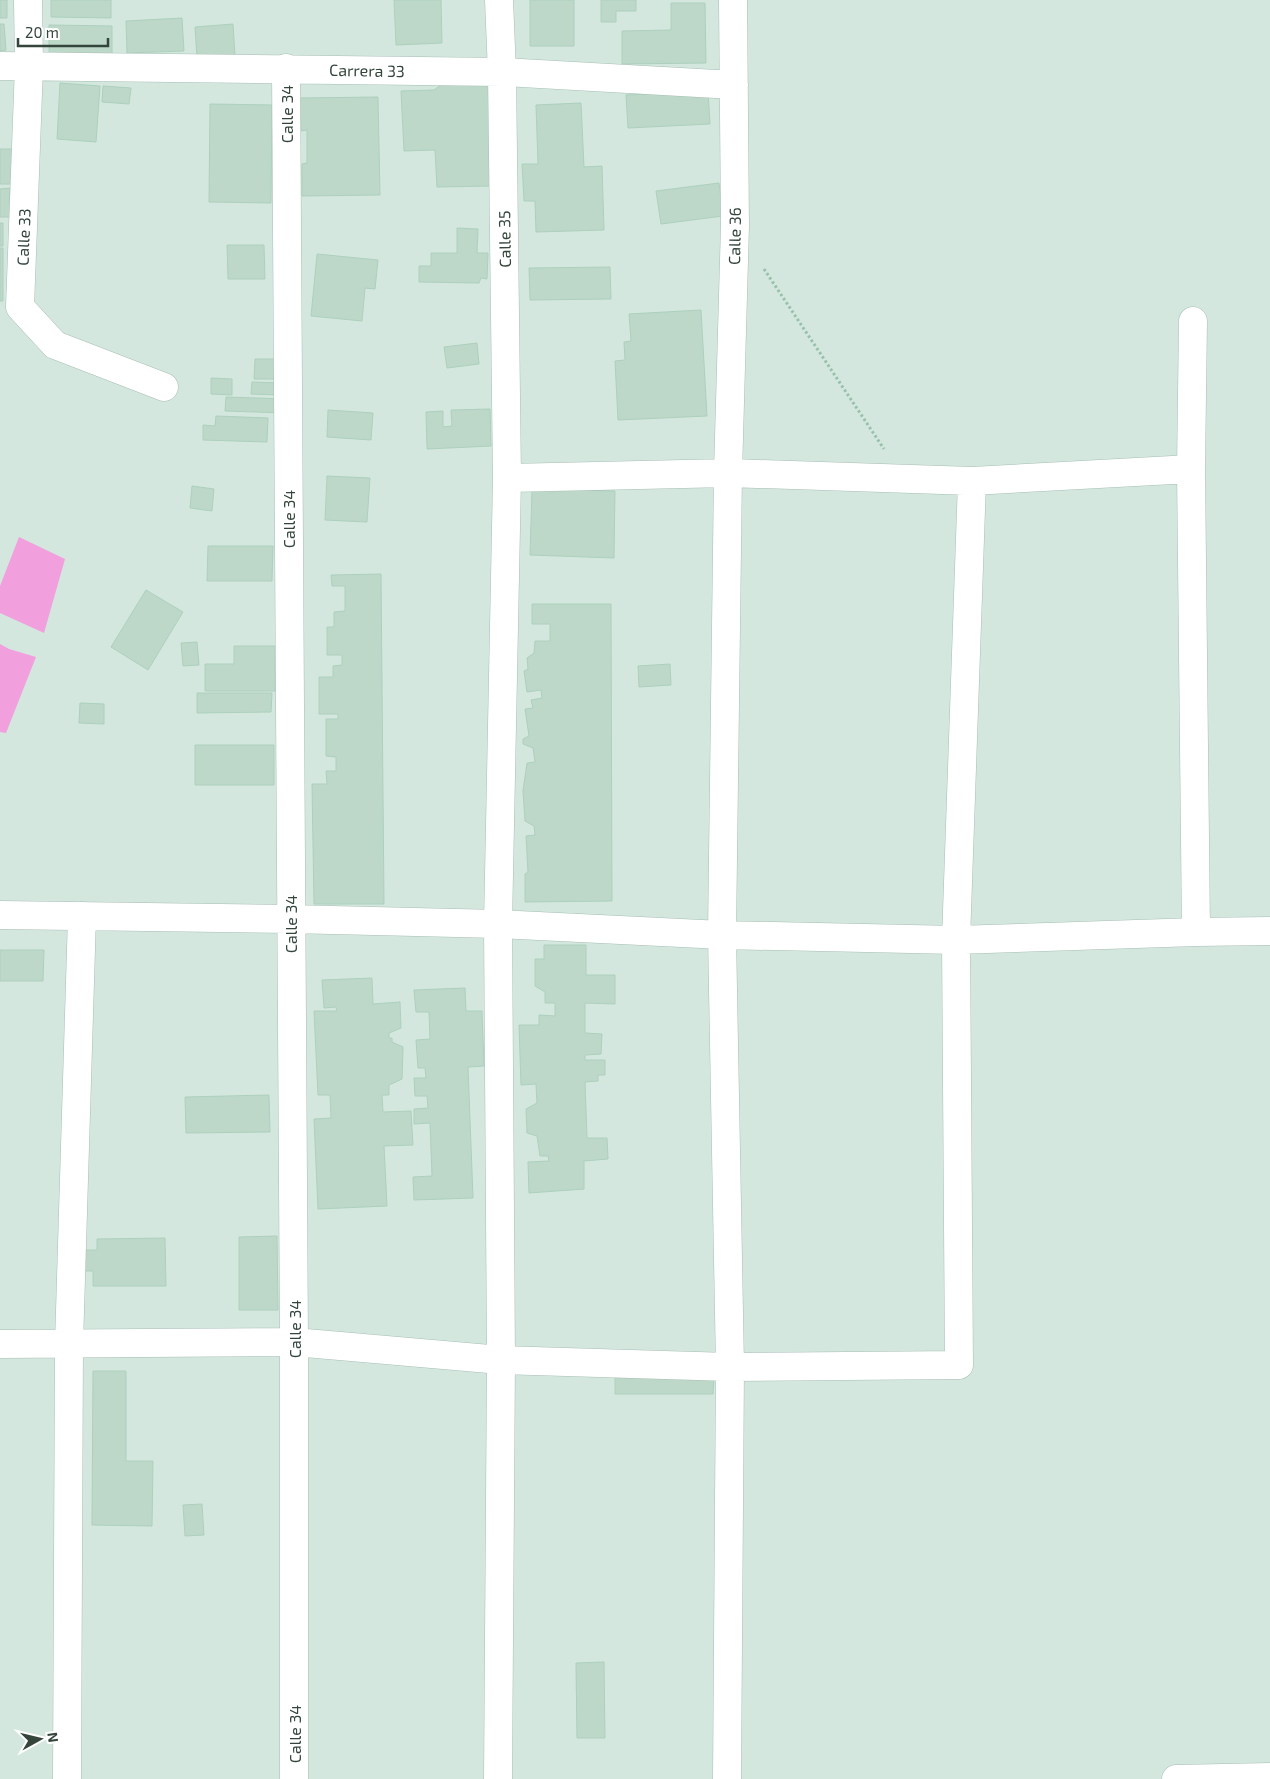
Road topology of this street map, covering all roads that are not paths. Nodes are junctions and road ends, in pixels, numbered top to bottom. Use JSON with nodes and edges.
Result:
{"nodes":[{"id":1,"x":28,"y":0,"type":"edge"},
{"id":2,"x":499,"y":0,"type":"edge"},
{"id":3,"x":733,"y":0,"type":"edge"},
{"id":4,"x":0,"y":66,"type":"edge"},
{"id":5,"x":29,"y":66,"type":"junction"},
{"id":6,"x":286,"y":68,"type":"junction"},
{"id":7,"x":502,"y":72,"type":"junction"},
{"id":8,"x":734,"y":85,"type":"junction"},
{"id":9,"x":1193,"y":321,"type":"dead end"},
{"id":10,"x":164,"y":387,"type":"dead end"},
{"id":11,"x":1191,"y":468,"type":"junction"},
{"id":12,"x":728,"y":472,"type":"junction"},
{"id":13,"x":507,"y":478,"type":"junction"},
{"id":14,"x":972,"y":481,"type":"junction"},
{"id":15,"x":0,"y":915,"type":"edge"},
{"id":16,"x":82,"y":916,"type":"junction"},
{"id":17,"x":290,"y":919,"type":"junction"},
{"id":18,"x":498,"y":924,"type":"junction"},
{"id":19,"x":1270,"y":931,"type":"edge"},
{"id":20,"x":1196,"y":932,"type":"junction"},
{"id":21,"x":722,"y":935,"type":"junction"},
{"id":22,"x":956,"y":940,"type":"junction"},
{"id":23,"x":294,"y":1342,"type":"junction"},
{"id":24,"x":0,"y":1344,"type":"edge"},
{"id":25,"x":69,"y":1344,"type":"junction"},
{"id":26,"x":501,"y":1360,"type":"junction"},
{"id":27,"x":730,"y":1367,"type":"junction"},
{"id":28,"x":1270,"y":1777,"type":"edge"},
{"id":29,"x":67,"y":1779,"type":"edge"},
{"id":30,"x":294,"y":1779,"type":"edge"},
{"id":31,"x":498,"y":1779,"type":"edge"},
{"id":32,"x":727,"y":1779,"type":"edge"},
{"id":33,"x":1176,"y":1779,"type":"edge"}],
"edges":[{"from":1,"to":5,"type":"street","name":"Calle 33"},
{"from":2,"to":7,"type":"street","name":"Calle 35"},
{"from":3,"to":8,"type":"street","name":"Calle 36"},
{"from":4,"to":5,"type":"street","name":"Carrera 33"},
{"from":5,"to":6,"type":"street","name":"Carrera 33"},
{"from":5,"to":10,"type":"street","name":"Calle 33"},
{"from":6,"to":7,"type":"street","name":"Carrera 33"},
{"from":6,"to":17,"type":"street","name":"Calle 34"},
{"from":7,"to":8,"type":"street","name":"Carrera 33"},
{"from":7,"to":13,"type":"street","name":"Calle 35"},
{"from":8,"to":12,"type":"street","name":"Calle 36"},
{"from":9,"to":11,"type":"street"},
{"from":11,"to":14,"type":"street"},
{"from":11,"to":20,"type":"street"},
{"from":12,"to":13,"type":"street"},
{"from":12,"to":14,"type":"street"},
{"from":12,"to":21,"type":"street","name":"Calle 36"},
{"from":13,"to":18,"type":"street","name":"Calle 35"},
{"from":14,"to":22,"type":"street"},
{"from":15,"to":16,"type":"street"},
{"from":16,"to":17,"type":"street"},
{"from":16,"to":25,"type":"street"},
{"from":17,"to":18,"type":"street"},
{"from":17,"to":23,"type":"street","name":"Calle 34"},
{"from":18,"to":21,"type":"street"},
{"from":18,"to":26,"type":"street","name":"Calle 35"},
{"from":19,"to":20,"type":"street"},
{"from":20,"to":22,"type":"street"},
{"from":21,"to":22,"type":"street"},
{"from":21,"to":27,"type":"street","name":"Calle 36"},
{"from":22,"to":27,"type":"street"},
{"from":23,"to":25,"type":"street"},
{"from":23,"to":26,"type":"street"},
{"from":23,"to":30,"type":"street","name":"Calle 34"},
{"from":24,"to":25,"type":"street"},
{"from":25,"to":29,"type":"street"},
{"from":26,"to":27,"type":"street"},
{"from":26,"to":31,"type":"street","name":"Calle 35"},
{"from":27,"to":32,"type":"street","name":"Calle 36"},
{"from":28,"to":33,"type":"street"}]}
